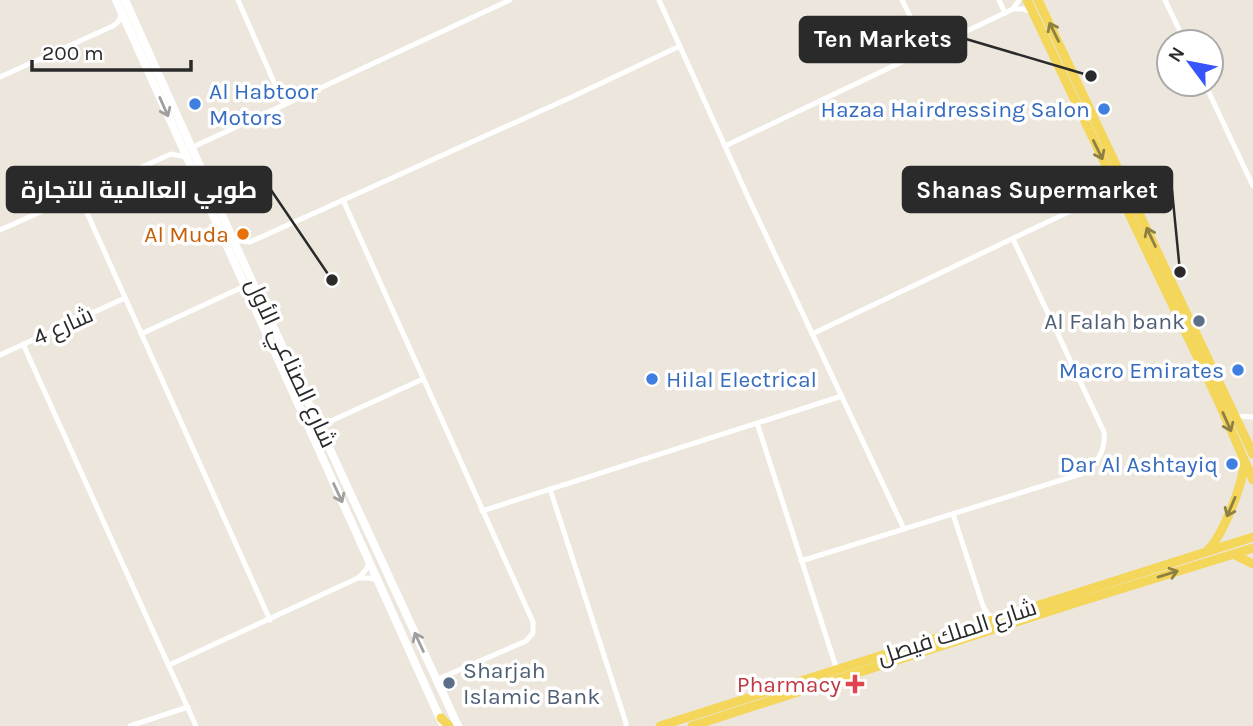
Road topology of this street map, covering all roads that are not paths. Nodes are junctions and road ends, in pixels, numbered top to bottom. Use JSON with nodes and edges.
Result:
{"nodes":[{"id":1,"x":116,"y":0,"type":"edge"},
{"id":2,"x":125,"y":0,"type":"edge"},
{"id":3,"x":237,"y":0,"type":"edge"},
{"id":4,"x":510,"y":0,"type":"edge"},
{"id":5,"x":659,"y":0,"type":"edge"},
{"id":6,"x":902,"y":0,"type":"edge"},
{"id":7,"x":999,"y":0,"type":"edge"},
{"id":8,"x":1019,"y":0,"type":"edge"},
{"id":9,"x":1027,"y":0,"type":"edge"},
{"id":10,"x":1038,"y":0,"type":"edge"},
{"id":11,"x":1165,"y":0,"type":"edge"},
{"id":12,"x":1013,"y":9,"type":"junction"},
{"id":13,"x":1032,"y":11,"type":"junction"},
{"id":14,"x":122,"y":13,"type":"junction"},
{"id":15,"x":1005,"y":13,"type":"junction"},
{"id":16,"x":113,"y":26,"type":"junction"},
{"id":17,"x":1178,"y":28,"type":"edge"},
{"id":18,"x":131,"y":33,"type":"junction"},
{"id":19,"x":680,"y":46,"type":"junction"},
{"id":20,"x":927,"y":50,"type":"junction"},
{"id":21,"x":0,"y":77,"type":"edge"},
{"id":22,"x":1212,"y":98,"type":"edge"},
{"id":23,"x":284,"y":105,"type":"junction"},
{"id":24,"x":178,"y":139,"type":"junction"},
{"id":25,"x":725,"y":146,"type":"junction"},
{"id":26,"x":193,"y":147,"type":"junction"},
{"id":27,"x":171,"y":154,"type":"junction"},
{"id":28,"x":187,"y":157,"type":"junction"},
{"id":29,"x":1251,"y":178,"type":"edge"},
{"id":30,"x":1253,"y":186,"type":"edge"},
{"id":31,"x":1117,"y":189,"type":"junction"},
{"id":32,"x":79,"y":195,"type":"junction"},
{"id":33,"x":343,"y":200,"type":"junction"},
{"id":34,"x":0,"y":230,"type":"edge"},
{"id":35,"x":1013,"y":239,"type":"junction"},
{"id":36,"x":234,"y":240,"type":"junction"},
{"id":37,"x":250,"y":242,"type":"junction"},
{"id":38,"x":241,"y":257,"type":"junction"},
{"id":39,"x":245,"y":286,"type":"junction"},
{"id":40,"x":125,"y":298,"type":"junction"},
{"id":41,"x":141,"y":334,"type":"junction"},
{"id":42,"x":812,"y":334,"type":"junction"},
{"id":43,"x":23,"y":344,"type":"junction"},
{"id":44,"x":0,"y":355,"type":"edge"},
{"id":45,"x":423,"y":379,"type":"junction"},
{"id":46,"x":842,"y":396,"type":"junction"},
{"id":47,"x":1236,"y":416,"type":"junction"},
{"id":48,"x":757,"y":423,"type":"junction"},
{"id":49,"x":1249,"y":423,"type":"edge"},
{"id":50,"x":320,"y":426,"type":"junction"},
{"id":51,"x":1249,"y":457,"type":"edge"},
{"id":52,"x":1253,"y":480,"type":"edge"},
{"id":53,"x":550,"y":489,"type":"junction"},
{"id":54,"x":482,"y":511,"type":"junction"},
{"id":55,"x":953,"y":514,"type":"junction"},
{"id":56,"x":904,"y":529,"type":"junction"},
{"id":57,"x":1253,"y":537,"type":"edge"},
{"id":58,"x":1253,"y":548,"type":"edge"},
{"id":59,"x":1208,"y":550,"type":"junction"},
{"id":60,"x":1233,"y":554,"type":"junction"},
{"id":61,"x":801,"y":561,"type":"junction"},
{"id":62,"x":369,"y":562,"type":"junction"},
{"id":63,"x":1253,"y":564,"type":"edge"},
{"id":64,"x":358,"y":578,"type":"junction"},
{"id":65,"x":377,"y":580,"type":"junction"},
{"id":66,"x":983,"y":606,"type":"junction"},
{"id":67,"x":270,"y":620,"type":"junction"},
{"id":68,"x":995,"y":620,"type":"junction"},
{"id":69,"x":979,"y":625,"type":"junction"},
{"id":70,"x":169,"y":665,"type":"junction"},
{"id":71,"x":837,"y":671,"type":"junction"},
{"id":72,"x":436,"y":680,"type":"junction"},
{"id":73,"x":188,"y":707,"type":"junction"},
{"id":74,"x":729,"y":713,"type":"junction"},
{"id":75,"x":706,"y":721,"type":"junction"},
{"id":76,"x":442,"y":722,"type":"edge"},
{"id":77,"x":627,"y":725,"type":"edge"},
{"id":78,"x":130,"y":726,"type":"edge"},
{"id":79,"x":196,"y":726,"type":"edge"},
{"id":80,"x":449,"y":726,"type":"edge"},
{"id":81,"x":458,"y":726,"type":"edge"},
{"id":82,"x":660,"y":726,"type":"edge"},
{"id":83,"x":692,"y":726,"type":"edge"},
{"id":84,"x":716,"y":726,"type":"edge"},
{"id":85,"x":723,"y":726,"type":"edge"}],
"edges":[{"from":1,"to":14,"type":"main road","name":"شارع الصناعي الأول"},
{"from":2,"to":26,"type":"main road","name":"شارع الصناعي الأول"},
{"from":3,"to":23,"type":"street"},
{"from":4,"to":23,"type":"street"},
{"from":5,"to":19,"type":"street"},
{"from":6,"to":20,"type":"street"},
{"from":7,"to":15,"type":"street"},
{"from":8,"to":12,"type":"street"},
{"from":9,"to":13,"type":"main road"},
{"from":47,"to":10,"type":"main road","one_way":true},
{"from":11,"to":17,"type":"street"},
{"from":12,"to":13,"type":"street"},
{"from":12,"to":15,"type":"street"},
{"from":13,"to":31,"type":"main road","one_way":true},
{"from":14,"to":16,"type":"street"},
{"from":14,"to":18,"type":"main road","name":"شارع الصناعي الأول"},
{"from":15,"to":20,"type":"street"},
{"from":16,"to":18,"type":"street"},
{"from":16,"to":21,"type":"street"},
{"from":18,"to":24,"type":"main road","name":"شارع الصناعي الأول","one_way":true},
{"from":19,"to":25,"type":"street"},
{"from":19,"to":33,"type":"street"},
{"from":20,"to":25,"type":"street"},
{"from":22,"to":29,"type":"street"},
{"from":23,"to":26,"type":"street"},
{"from":24,"to":27,"type":"street"},
{"from":24,"to":28,"type":"main road","name":"شارع الصناعي الأول"},
{"from":25,"to":42,"type":"street"},
{"from":26,"to":36,"type":"main road","name":"شارع الصناعي الأول"},
{"from":27,"to":28,"type":"street"},
{"from":27,"to":32,"type":"street"},
{"from":28,"to":39,"type":"main road","name":"شارع الصناعي الأول"},
{"from":29,"to":30,"type":"street"},
{"from":31,"to":35,"type":"street"},
{"from":31,"to":51,"type":"main road","one_way":true},
{"from":32,"to":34,"type":"street"},
{"from":32,"to":40,"type":"street"},
{"from":33,"to":37,"type":"street"},
{"from":33,"to":45,"type":"street"},
{"from":35,"to":42,"type":"street"},
{"from":35,"to":55,"type":"street"},
{"from":36,"to":37,"type":"street"},
{"from":36,"to":38,"type":"main road","name":"شارع الصناعي الأول"},
{"from":37,"to":38,"type":"street"},
{"from":38,"to":50,"type":"main road","name":"شارع الصناعي الأول"},
{"from":39,"to":41,"type":"street"},
{"from":39,"to":62,"type":"main road","name":"شارع الصناعي الأول","one_way":true},
{"from":40,"to":41,"type":"street"},
{"from":40,"to":43,"type":"street","name":"شارع 4"},
{"from":41,"to":67,"type":"street"},
{"from":42,"to":46,"type":"street"},
{"from":43,"to":44,"type":"street","name":"شارع 4"},
{"from":43,"to":70,"type":"street"},
{"from":45,"to":50,"type":"street"},
{"from":45,"to":54,"type":"street"},
{"from":46,"to":48,"type":"street"},
{"from":46,"to":56,"type":"street"},
{"from":47,"to":49,"type":"main road"},
{"from":47,"to":49,"type":"street"},
{"from":48,"to":53,"type":"street"},
{"from":48,"to":61,"type":"street"},
{"from":49,"to":51,"type":"main road"},
{"from":72,"to":50,"type":"main road","name":"شارع الصناعي الأول","one_way":true},
{"from":51,"to":52,"type":"main road"},
{"from":51,"to":59,"type":"main road","one_way":true},
{"from":53,"to":54,"type":"street"},
{"from":53,"to":77,"type":"street"},
{"from":54,"to":72,"type":"street"},
{"from":55,"to":56,"type":"street"},
{"from":55,"to":66,"type":"street"},
{"from":56,"to":61,"type":"street"},
{"from":57,"to":59,"type":"main road","name":"شارع الملك فيصل"},
{"from":58,"to":60,"type":"main road","name":"شارع الملك فيصل"},
{"from":59,"to":68,"type":"main road","name":"شارع الملك فيصل"},
{"from":60,"to":63,"type":"main road"},
{"from":74,"to":60,"type":"main road","name":"شارع الملك فيصل","one_way":true},
{"from":61,"to":71,"type":"street"},
{"from":62,"to":64,"type":"street"},
{"from":62,"to":65,"type":"main road","name":"شارع الصناعي الأول"},
{"from":64,"to":65,"type":"street"},
{"from":64,"to":67,"type":"street"},
{"from":65,"to":76,"type":"main road","name":"شارع الصناعي الأول"},
{"from":66,"to":68,"type":"street"},
{"from":66,"to":69,"type":"street"},
{"from":67,"to":70,"type":"street"},
{"from":68,"to":69,"type":"main road","name":"شارع الملك فيصل"},
{"from":69,"to":71,"type":"main road","name":"شارع الملك فيصل"},
{"from":70,"to":73,"type":"street"},
{"from":71,"to":82,"type":"main road","name":"شارع الملك فيصل"},
{"from":72,"to":81,"type":"main road","name":"شارع الصناعي الأول"},
{"from":73,"to":78,"type":"street"},
{"from":73,"to":79,"type":"street"},
{"from":74,"to":75,"type":"main road","name":"شارع الملك فيصل"},
{"from":74,"to":85,"type":"street"},
{"from":75,"to":83,"type":"main road","name":"شارع الملك فيصل"},
{"from":75,"to":84,"type":"street"},
{"from":76,"to":80,"type":"main road"}]}
